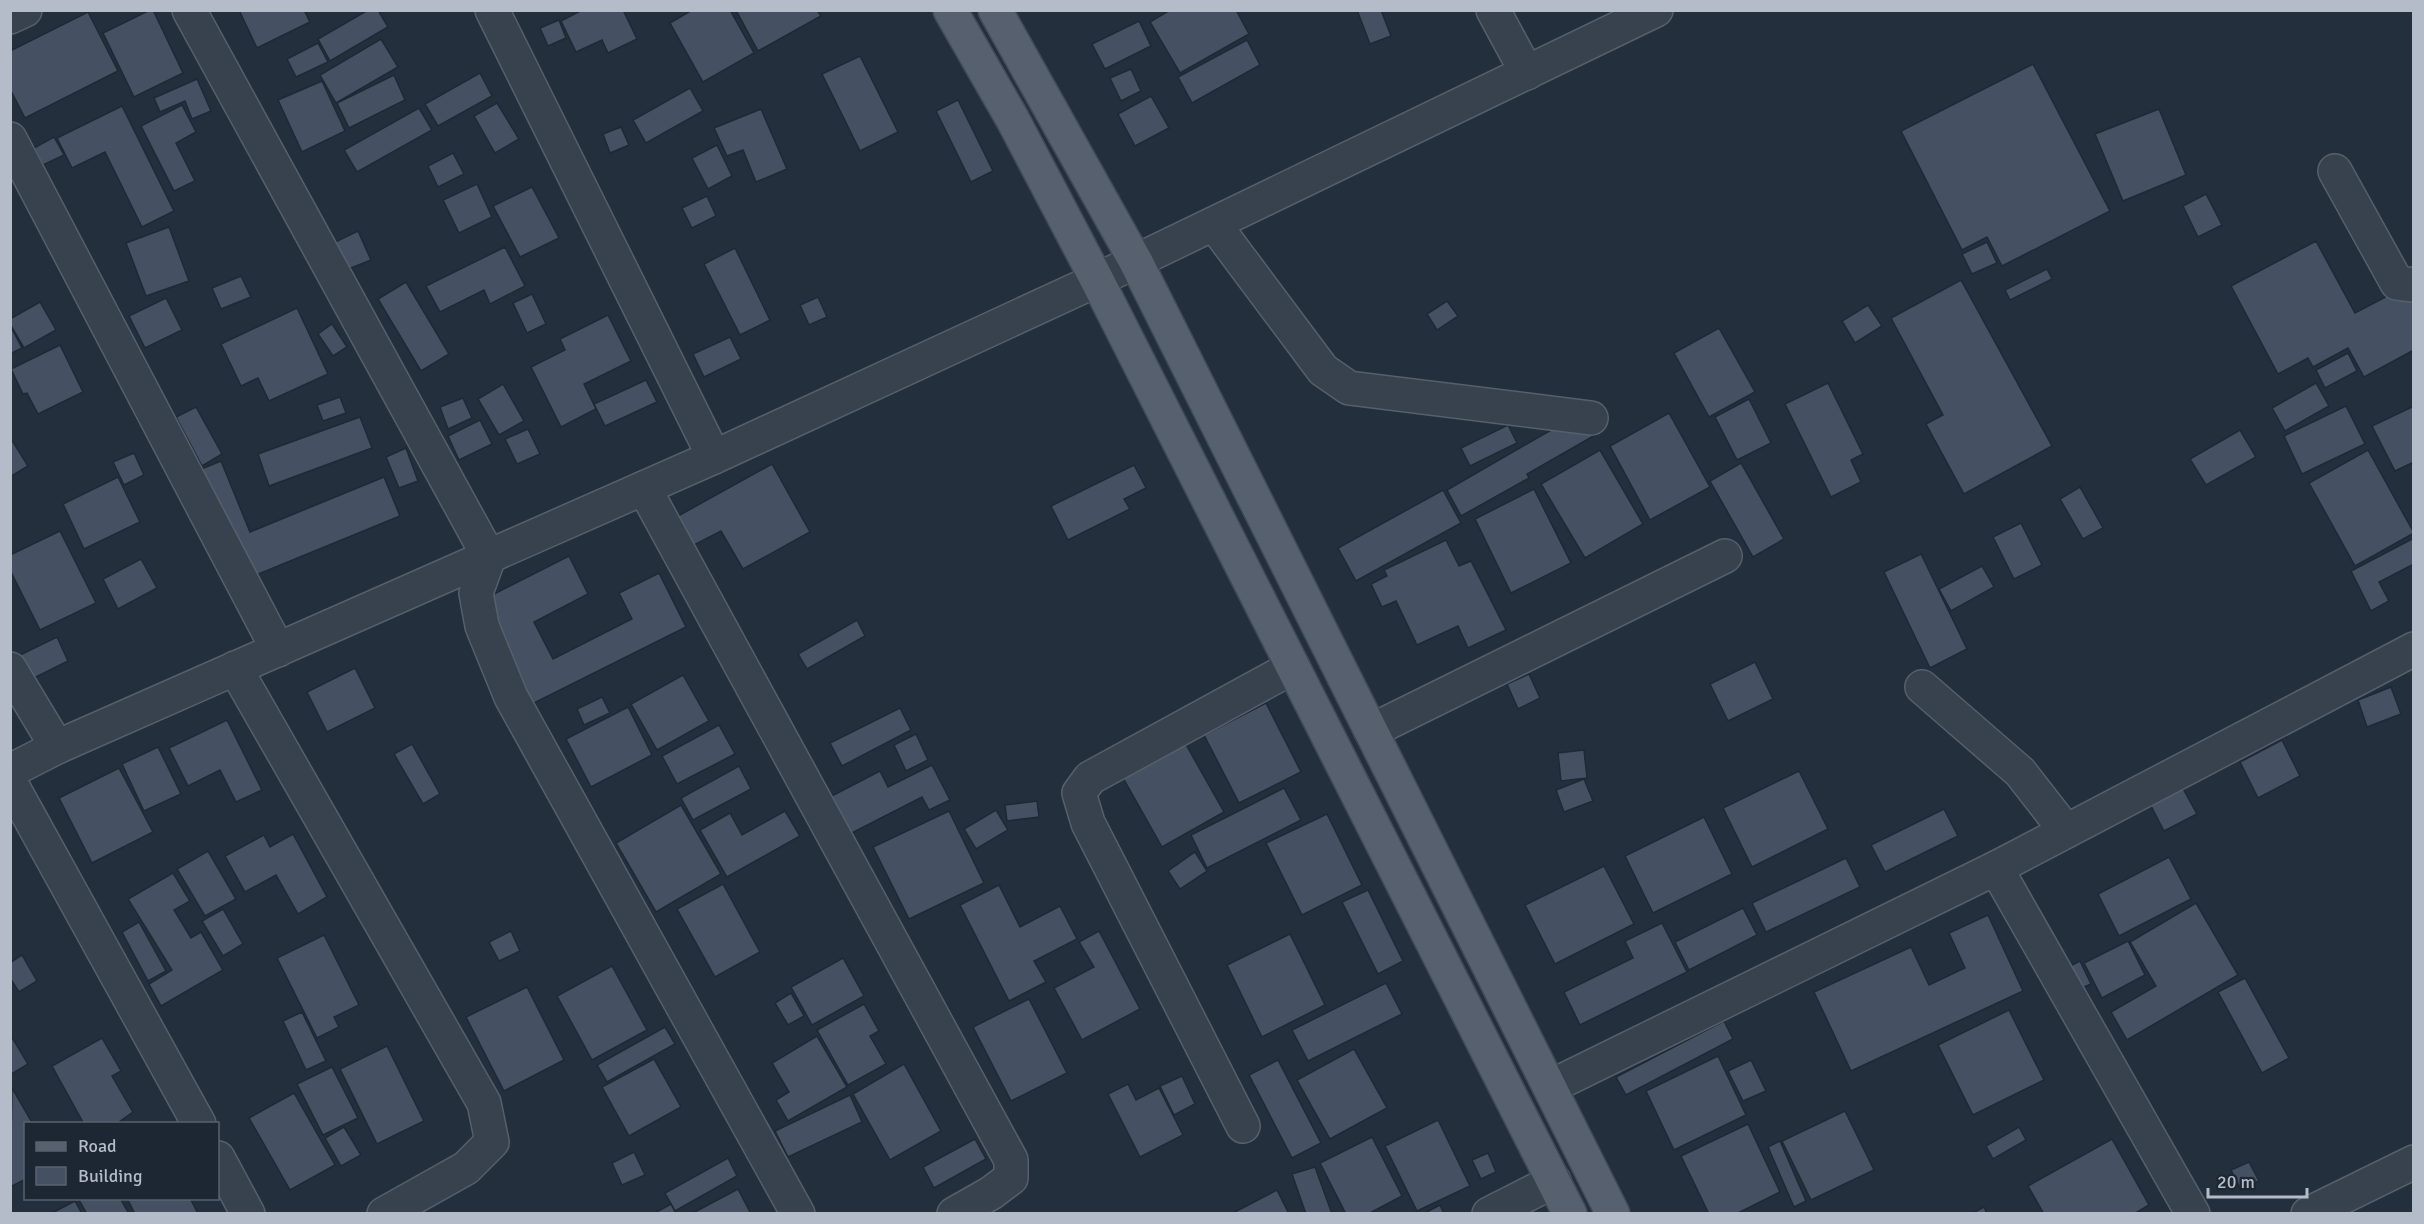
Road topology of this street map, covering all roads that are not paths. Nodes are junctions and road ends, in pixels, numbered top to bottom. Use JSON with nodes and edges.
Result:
{"nodes":[{"id":1,"x":25,"y":10,"type":"edge"},
{"id":2,"x":189,"y":10,"type":"edge"},
{"id":3,"x":492,"y":10,"type":"edge"},
{"id":4,"x":950,"y":10,"type":"edge"},
{"id":5,"x":995,"y":10,"type":"edge"},
{"id":6,"x":1493,"y":10,"type":"edge"},
{"id":7,"x":1656,"y":10,"type":"edge"},
{"id":8,"x":10,"y":17,"type":"edge"},
{"id":9,"x":1527,"y":73,"type":"junction"},
{"id":10,"x":10,"y":140,"type":"edge"},
{"id":11,"x":2335,"y":171,"type":"dead end"},
{"id":12,"x":1214,"y":224,"type":"junction"},
{"id":13,"x":1136,"y":262,"type":"junction"},
{"id":14,"x":1097,"y":280,"type":"junction"},
{"id":15,"x":2414,"y":285,"type":"edge"},
{"id":16,"x":1591,"y":418,"type":"dead end"},
{"id":17,"x":714,"y":457,"type":"junction"},
{"id":18,"x":644,"y":488,"type":"junction"},
{"id":19,"x":489,"y":556,"type":"junction"},
{"id":20,"x":1725,"y":556,"type":"dead end"},
{"id":21,"x":2414,"y":649,"type":"edge"},
{"id":22,"x":278,"y":650,"type":"junction"},
{"id":23,"x":1293,"y":667,"type":"junction"},
{"id":24,"x":236,"y":668,"type":"junction"},
{"id":25,"x":10,"y":669,"type":"edge"},
{"id":26,"x":1922,"y":687,"type":"dead end"},
{"id":27,"x":1371,"y":731,"type":"junction"},
{"id":28,"x":57,"y":747,"type":"junction"},
{"id":29,"x":10,"y":771,"type":"edge"},
{"id":30,"x":10,"y":783,"type":"edge"},
{"id":31,"x":2066,"y":831,"type":"junction"},
{"id":32,"x":1996,"y":868,"type":"junction"},
{"id":33,"x":1550,"y":1087,"type":"junction"},
{"id":34,"x":198,"y":1122,"type":"edge"},
{"id":35,"x":1243,"y":1126,"type":"dead end"},
{"id":36,"x":219,"y":1160,"type":"edge"},
{"id":37,"x":2414,"y":1162,"type":"edge"},
{"id":38,"x":1554,"y":1181,"type":"junction"},
{"id":39,"x":248,"y":1214,"type":"edge"},
{"id":40,"x":384,"y":1214,"type":"edge"},
{"id":41,"x":798,"y":1214,"type":"edge"},
{"id":42,"x":954,"y":1214,"type":"edge"},
{"id":43,"x":1489,"y":1214,"type":"edge"},
{"id":44,"x":1570,"y":1214,"type":"edge"},
{"id":45,"x":1613,"y":1214,"type":"edge"},
{"id":46,"x":2193,"y":1214,"type":"edge"},
{"id":47,"x":2308,"y":1214,"type":"edge"}],
"edges":[{"from":1,"to":8,"type":"street"},
{"from":2,"to":19,"type":"street"},
{"from":3,"to":17,"type":"street"},
{"from":4,"to":14,"type":"main road"},
{"from":5,"to":13,"type":"main road"},
{"from":6,"to":9,"type":"street"},
{"from":7,"to":9,"type":"street"},
{"from":9,"to":12,"type":"street"},
{"from":10,"to":22,"type":"street"},
{"from":11,"to":15,"type":"street"},
{"from":12,"to":13,"type":"street"},
{"from":12,"to":16,"type":"street"},
{"from":13,"to":14,"type":"street"},
{"from":13,"to":27,"type":"main road"},
{"from":14,"to":17,"type":"street"},
{"from":14,"to":23,"type":"main road"},
{"from":17,"to":18,"type":"street"},
{"from":18,"to":19,"type":"street"},
{"from":18,"to":42,"type":"street"},
{"from":19,"to":22,"type":"street"},
{"from":19,"to":41,"type":"street"},
{"from":20,"to":27,"type":"street"},
{"from":21,"to":31,"type":"street"},
{"from":22,"to":24,"type":"street"},
{"from":23,"to":35,"type":"street"},
{"from":23,"to":38,"type":"main road"},
{"from":24,"to":28,"type":"street"},
{"from":24,"to":40,"type":"street"},
{"from":25,"to":28,"type":"street"},
{"from":26,"to":31,"type":"street"},
{"from":27,"to":33,"type":"main road"},
{"from":28,"to":29,"type":"street"},
{"from":30,"to":34,"type":"street"},
{"from":31,"to":32,"type":"street"},
{"from":32,"to":33,"type":"street"},
{"from":32,"to":46,"type":"street"},
{"from":33,"to":45,"type":"main road"},
{"from":36,"to":39,"type":"street"},
{"from":37,"to":47,"type":"street"},
{"from":38,"to":43,"type":"street"},
{"from":38,"to":44,"type":"main road"}]}
